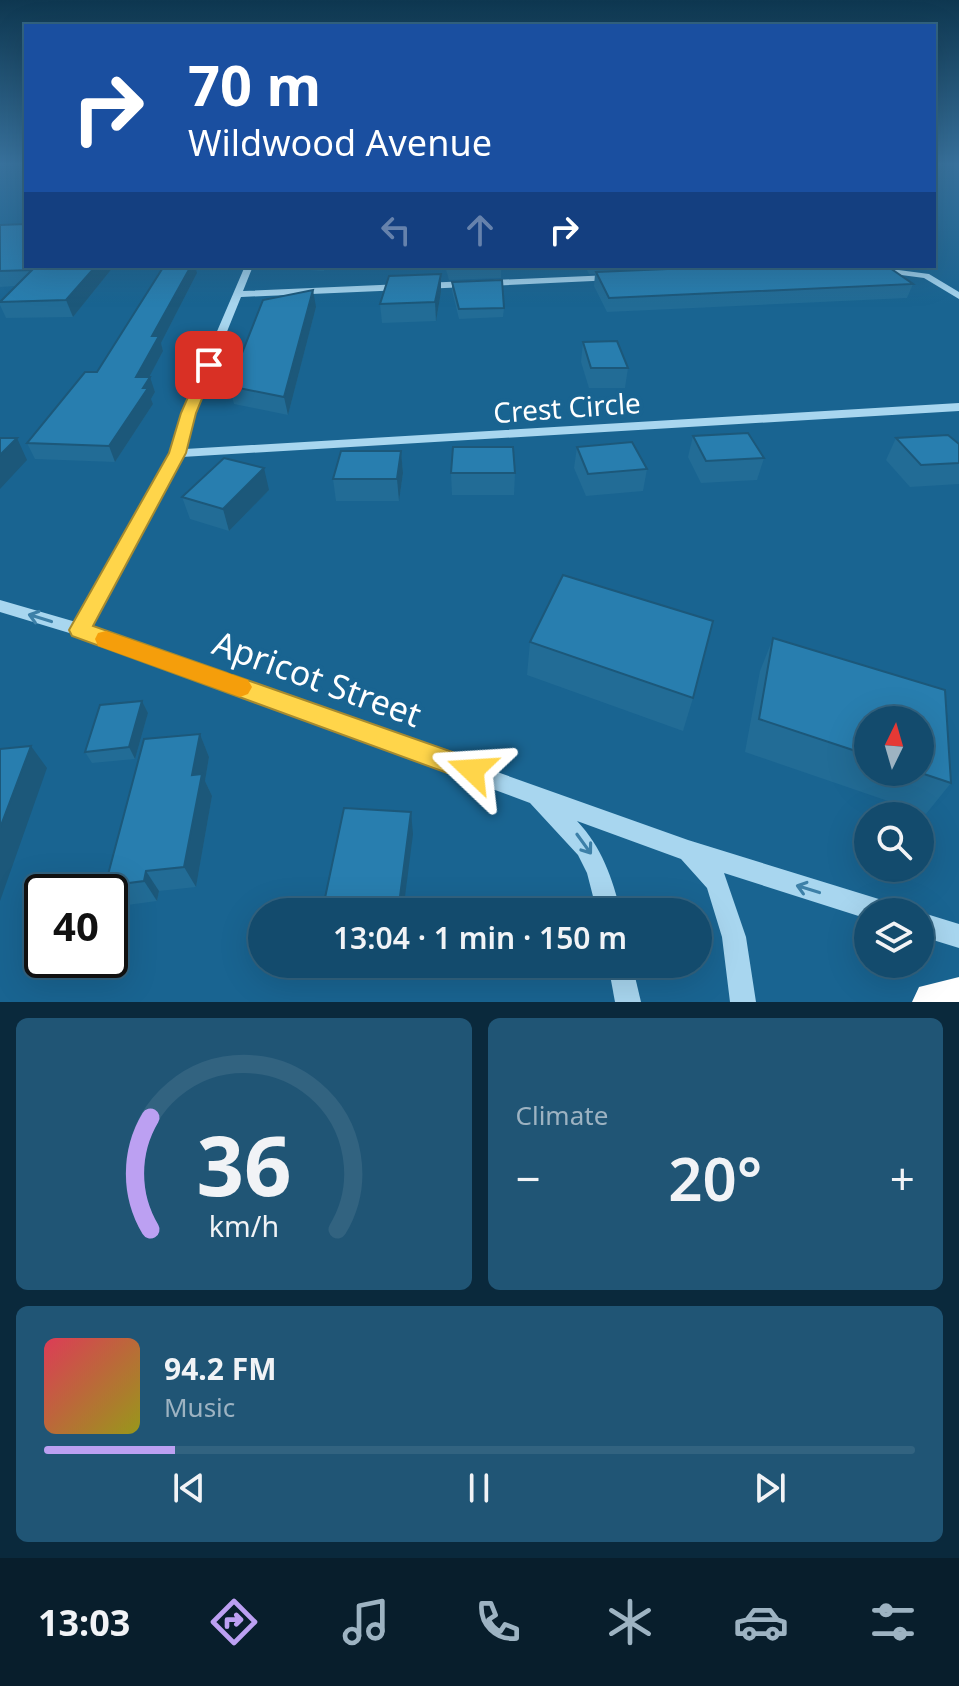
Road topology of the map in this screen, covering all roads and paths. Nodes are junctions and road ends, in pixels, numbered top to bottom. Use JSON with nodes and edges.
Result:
{"nodes":[{"id":1,"x":248,"y":268,"type":"edge"},
{"id":2,"x":858,"y":268,"type":"edge"},
{"id":3,"x":621,"y":278,"type":"edge"},
{"id":4,"x":239,"y":294,"type":"junction"},
{"id":5,"x":959,"y":296,"type":"edge"},
{"id":6,"x":959,"y":407,"type":"edge"},
{"id":7,"x":177,"y":453,"type":"junction"},
{"id":8,"x":0,"y":606,"type":"edge"},
{"id":9,"x":80,"y":630,"type":"junction"},
{"id":10,"x":532,"y":792,"type":"junction"},
{"id":11,"x":688,"y":851,"type":"junction"},
{"id":12,"x":606,"y":898,"type":"edge"},
{"id":13,"x":854,"y":903,"type":"edge"},
{"id":14,"x":934,"y":928,"type":"edge"},
{"id":15,"x":959,"y":936,"type":"edge"},
{"id":16,"x":623,"y":978,"type":"edge"},
{"id":17,"x":959,"y":999,"type":"edge"},
{"id":18,"x":628,"y":1002,"type":"edge"},
{"id":19,"x":743,"y":1002,"type":"edge"},
{"id":20,"x":934,"y":1002,"type":"edge"}],
"edges":[{"from":1,"to":4,"type":"street"},
{"from":2,"to":5,"type":"street"},
{"from":3,"to":4,"type":"street"},
{"from":4,"to":7,"type":"street"},
{"from":6,"to":7,"type":"street","name":"Crest Circle"},
{"from":7,"to":9,"type":"street"},
{"from":9,"to":8,"type":"street","name":"Apricot Street","one_way":true},
{"from":9,"to":10,"type":"street","name":"Apricot Street"},
{"from":10,"to":11,"type":"street","name":"Apricot Street"},
{"from":10,"to":12,"type":"street","one_way":true},
{"from":13,"to":11,"type":"street","name":"Apricot Street","one_way":true},
{"from":11,"to":19,"type":"street"},
{"from":14,"to":15,"type":"street"},
{"from":16,"to":18,"type":"street"},
{"from":17,"to":20,"type":"highway"}]}
